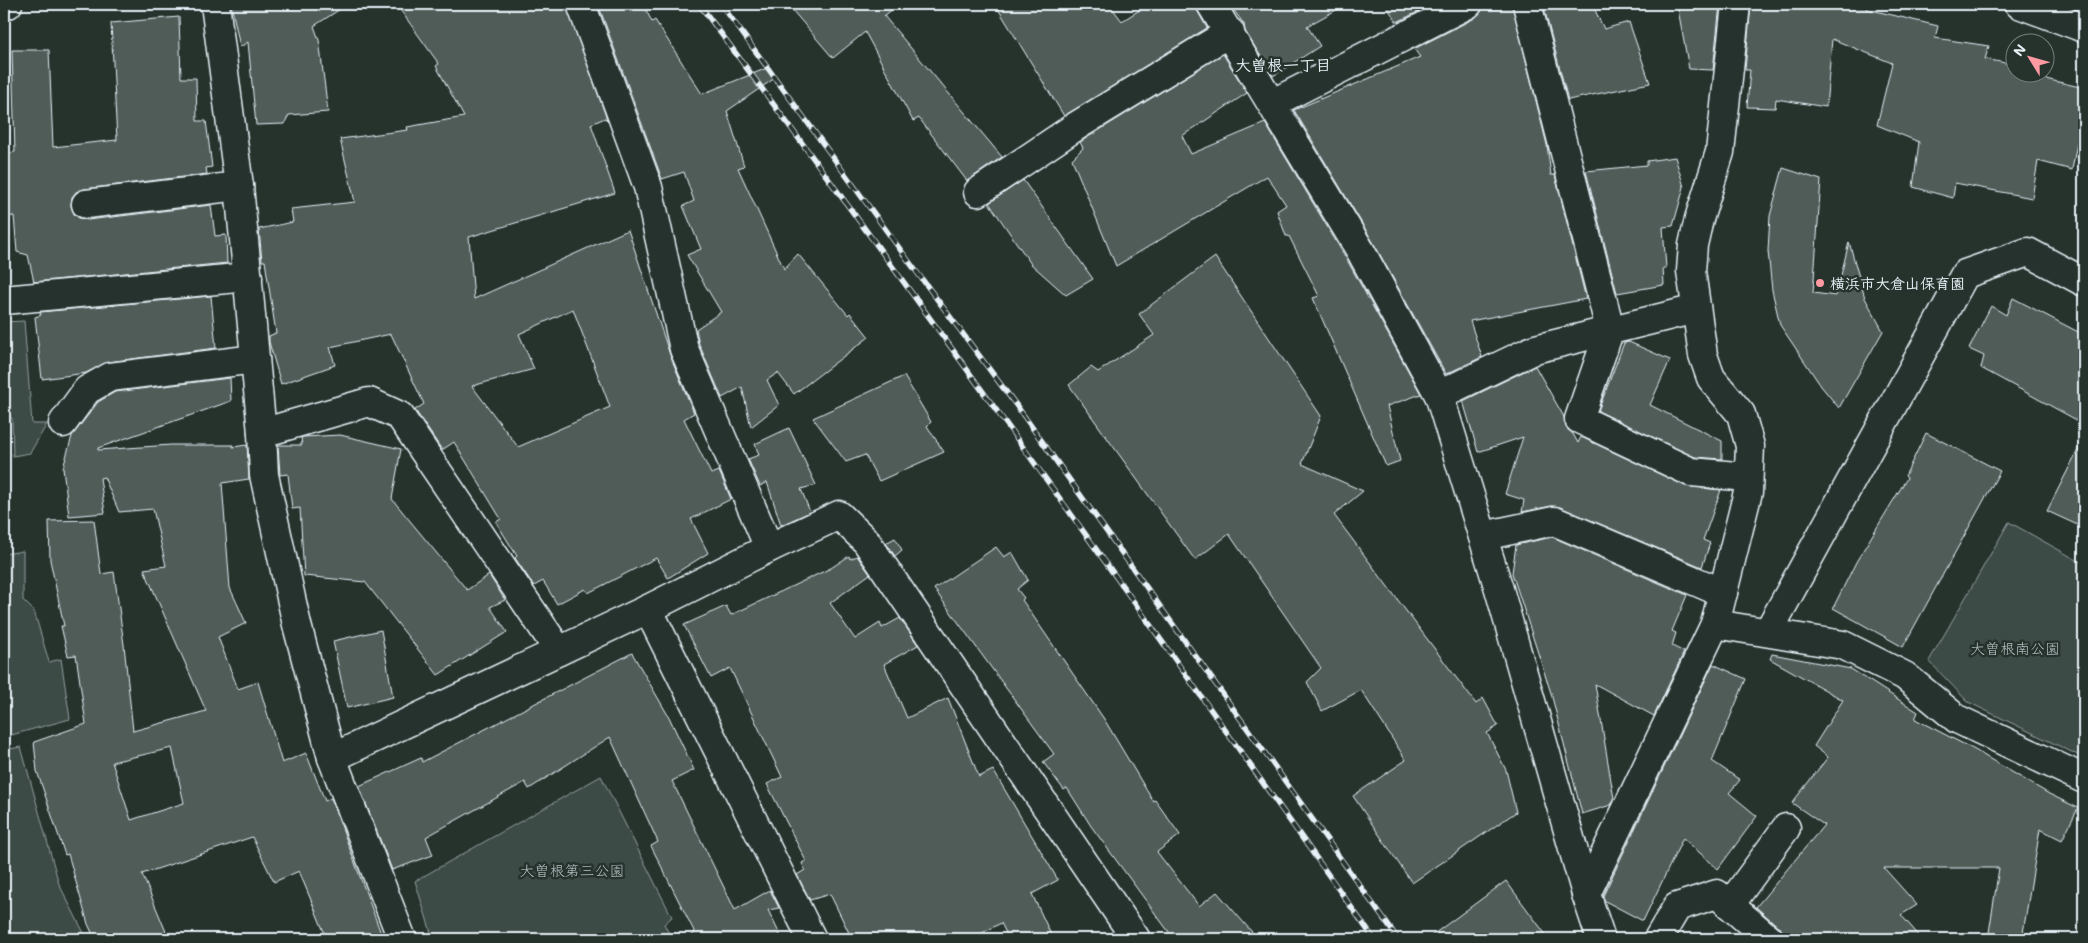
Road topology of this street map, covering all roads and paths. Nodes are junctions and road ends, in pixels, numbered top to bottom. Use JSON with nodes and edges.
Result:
{"nodes":[{"id":1,"x":4,"y":4,"type":"edge"},
{"id":2,"x":8,"y":4,"type":"edge"},
{"id":3,"x":215,"y":4,"type":"edge"},
{"id":4,"x":580,"y":4,"type":"edge"},
{"id":5,"x":1211,"y":4,"type":"edge"},
{"id":6,"x":1465,"y":4,"type":"edge"},
{"id":7,"x":1527,"y":4,"type":"edge"},
{"id":8,"x":1736,"y":4,"type":"edge"},
{"id":9,"x":2019,"y":4,"type":"edge"},
{"id":10,"x":2084,"y":28,"type":"edge"},
{"id":11,"x":1230,"y":32,"type":"junction"},
{"id":12,"x":1272,"y":103,"type":"junction"},
{"id":13,"x":239,"y":186,"type":"junction"},
{"id":14,"x":978,"y":192,"type":"dead end"},
{"id":15,"x":86,"y":204,"type":"dead end"},
{"id":16,"x":248,"y":277,"type":"junction"},
{"id":17,"x":2084,"y":282,"type":"edge"},
{"id":18,"x":4,"y":300,"type":"edge"},
{"id":19,"x":1696,"y":309,"type":"junction"},
{"id":20,"x":1610,"y":329,"type":"junction"},
{"id":21,"x":255,"y":359,"type":"junction"},
{"id":22,"x":1439,"y":395,"type":"junction"},
{"id":23,"x":62,"y":423,"type":"dead end"},
{"id":24,"x":262,"y":433,"type":"junction"},
{"id":25,"x":1748,"y":477,"type":"junction"},
{"id":26,"x":1483,"y":536,"type":"junction"},
{"id":27,"x":769,"y":548,"type":"junction"},
{"id":28,"x":1723,"y":593,"type":"junction"},
{"id":29,"x":648,"y":609,"type":"junction"},
{"id":30,"x":1715,"y":624,"type":"junction"},
{"id":31,"x":1768,"y":632,"type":"junction"},
{"id":32,"x":558,"y":651,"type":"junction"},
{"id":33,"x":332,"y":758,"type":"junction"},
{"id":34,"x":2084,"y":779,"type":"edge"},
{"id":35,"x":1786,"y":828,"type":"dead end"},
{"id":36,"x":1586,"y":894,"type":"junction"},
{"id":37,"x":1730,"y":906,"type":"junction"},
{"id":38,"x":402,"y":939,"type":"edge"},
{"id":39,"x":812,"y":939,"type":"edge"},
{"id":40,"x":1134,"y":939,"type":"edge"},
{"id":41,"x":1601,"y":939,"type":"edge"},
{"id":42,"x":1658,"y":939,"type":"edge"},
{"id":43,"x":1769,"y":939,"type":"edge"}],
"edges":[{"from":1,"to":2,"type":"street"},
{"from":3,"to":13,"type":"street"},
{"from":4,"to":27,"type":"street"},
{"from":5,"to":11,"type":"street"},
{"from":6,"to":12,"type":"street"},
{"from":7,"to":20,"type":"street"},
{"from":8,"to":19,"type":"street"},
{"from":9,"to":10,"type":"street"},
{"from":11,"to":12,"type":"street"},
{"from":11,"to":14,"type":"street"},
{"from":12,"to":22,"type":"street"},
{"from":13,"to":15,"type":"street"},
{"from":13,"to":16,"type":"street"},
{"from":16,"to":18,"type":"street"},
{"from":16,"to":21,"type":"street"},
{"from":17,"to":31,"type":"street"},
{"from":19,"to":20,"type":"street"},
{"from":19,"to":25,"type":"street"},
{"from":20,"to":22,"type":"street"},
{"from":20,"to":25,"type":"street"},
{"from":21,"to":23,"type":"street"},
{"from":21,"to":24,"type":"street"},
{"from":22,"to":26,"type":"street"},
{"from":24,"to":32,"type":"street"},
{"from":24,"to":33,"type":"street"},
{"from":25,"to":28,"type":"street"},
{"from":26,"to":28,"type":"street"},
{"from":26,"to":36,"type":"street"},
{"from":27,"to":29,"type":"street"},
{"from":27,"to":40,"type":"street"},
{"from":28,"to":30,"type":"street"},
{"from":29,"to":32,"type":"street"},
{"from":29,"to":39,"type":"street"},
{"from":30,"to":31,"type":"street"},
{"from":30,"to":36,"type":"street"},
{"from":31,"to":34,"type":"street"},
{"from":32,"to":33,"type":"street"},
{"from":33,"to":38,"type":"street"},
{"from":35,"to":37,"type":"street"},
{"from":36,"to":41,"type":"street"},
{"from":37,"to":42,"type":"street"},
{"from":37,"to":43,"type":"street"}]}
